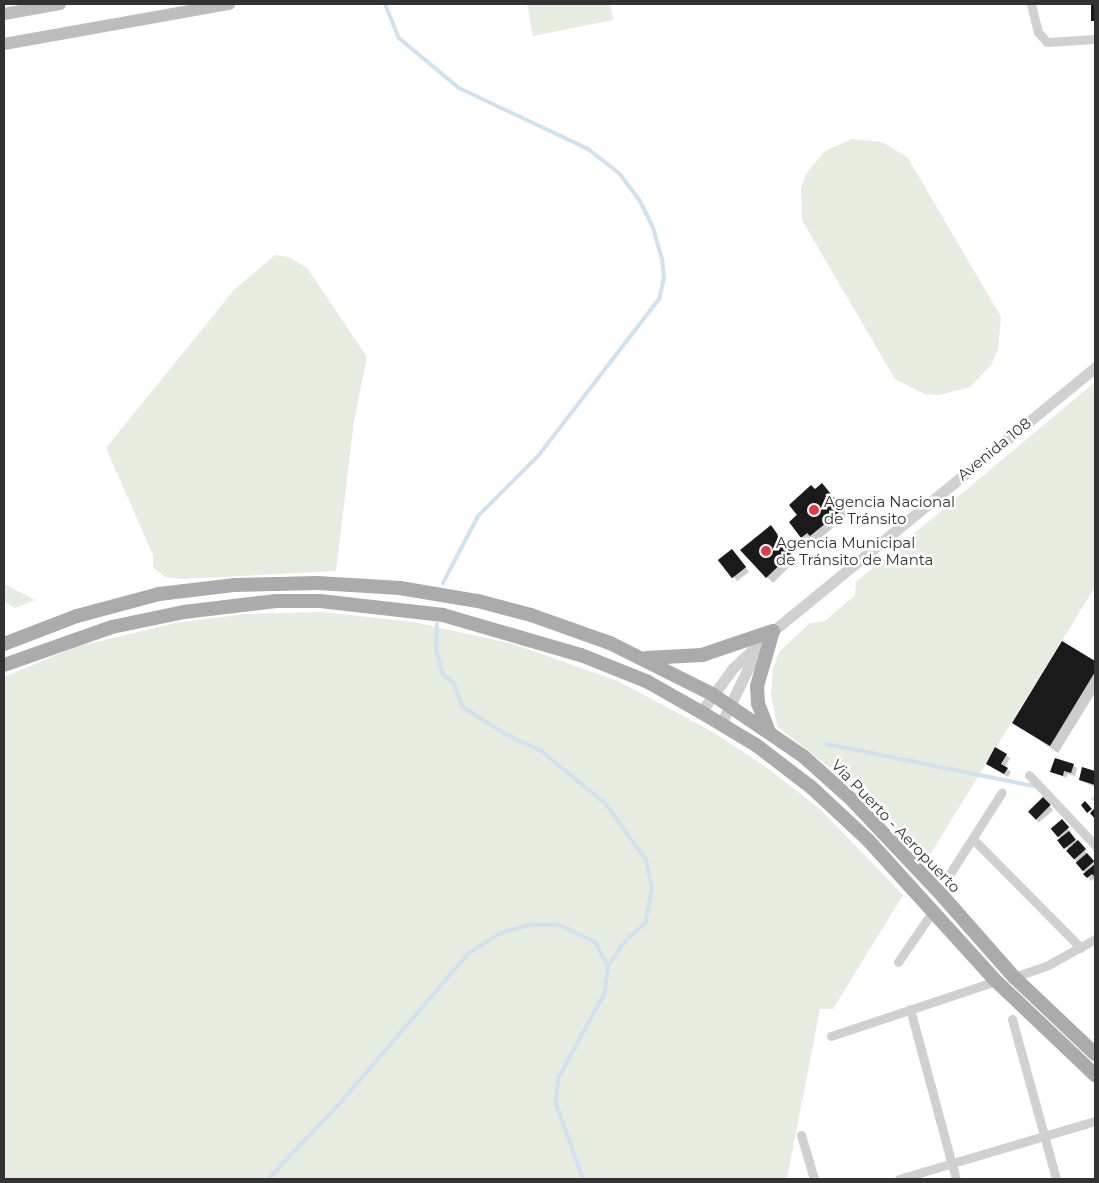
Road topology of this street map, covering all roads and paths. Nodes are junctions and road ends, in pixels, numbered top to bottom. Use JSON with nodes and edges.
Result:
{"nodes":[{"id":1,"x":60,"y":4,"type":"edge"},
{"id":2,"x":229,"y":4,"type":"edge"},
{"id":3,"x":1032,"y":4,"type":"edge"},
{"id":4,"x":4,"y":14,"type":"edge"},
{"id":5,"x":1095,"y":39,"type":"edge"},
{"id":6,"x":4,"y":44,"type":"edge"},
{"id":7,"x":1095,"y":367,"type":"edge"},
{"id":8,"x":773,"y":631,"type":"junction"},
{"id":9,"x":4,"y":644,"type":"edge"},
{"id":10,"x":757,"y":648,"type":"junction"},
{"id":11,"x":640,"y":658,"type":"junction"},
{"id":12,"x":4,"y":665,"type":"edge"},
{"id":13,"x":712,"y":694,"type":"junction"},
{"id":14,"x":731,"y":707,"type":"junction"},
{"id":15,"x":701,"y":712,"type":"junction"},
{"id":16,"x":721,"y":724,"type":"junction"},
{"id":17,"x":769,"y":732,"type":"junction"},
{"id":18,"x":1029,"y":775,"type":"dead end"},
{"id":19,"x":1002,"y":792,"type":"dead end"},
{"id":20,"x":972,"y":839,"type":"junction"},
{"id":21,"x":1095,"y":845,"type":"edge"},
{"id":22,"x":949,"y":875,"type":"dead end"},
{"id":23,"x":932,"y":911,"type":"junction"},
{"id":24,"x":1095,"y":939,"type":"edge"},
{"id":25,"x":1080,"y":948,"type":"junction"},
{"id":26,"x":898,"y":962,"type":"dead end"},
{"id":27,"x":1014,"y":977,"type":"junction"},
{"id":28,"x":996,"y":981,"type":"junction"},
{"id":29,"x":910,"y":1009,"type":"junction"},
{"id":30,"x":1012,"y":1018,"type":"dead end"},
{"id":31,"x":831,"y":1036,"type":"dead end"},
{"id":32,"x":1095,"y":1054,"type":"edge"},
{"id":33,"x":1095,"y":1075,"type":"edge"},
{"id":34,"x":1095,"y":1122,"type":"edge"},
{"id":35,"x":801,"y":1135,"type":"dead end"},
{"id":36,"x":1044,"y":1136,"type":"junction"},
{"id":37,"x":952,"y":1162,"type":"junction"},
{"id":38,"x":814,"y":1179,"type":"edge"},
{"id":39,"x":899,"y":1179,"type":"edge"},
{"id":40,"x":956,"y":1179,"type":"edge"},
{"id":41,"x":1056,"y":1179,"type":"edge"}],
"edges":[{"from":1,"to":4,"type":"main road"},
{"from":2,"to":6,"type":"main road"},
{"from":3,"to":5,"type":"street"},
{"from":7,"to":8,"type":"street","name":"Avenida 108"},
{"from":8,"to":10,"type":"street","name":"Avenida 108"},
{"from":8,"to":11,"type":"main road"},
{"from":8,"to":17,"type":"main road"},
{"from":9,"to":11,"type":"main road","name":"Via Puerto - Aeropuerto"},
{"from":10,"to":13,"type":"street","name":"Avenida 108"},
{"from":10,"to":14,"type":"street","name":"Avenida 108"},
{"from":11,"to":13,"type":"main road","name":"Via Puerto - Aeropuerto"},
{"from":12,"to":15,"type":"main road","name":"Via Puerto - Aeropuerto"},
{"from":13,"to":14,"type":"main road","name":"Via Puerto - Aeropuerto"},
{"from":13,"to":15,"type":"street","name":"Avenida 108"},
{"from":14,"to":16,"type":"street","name":"Avenida 108"},
{"from":14,"to":17,"type":"main road","name":"Via Puerto - Aeropuerto"},
{"from":15,"to":16,"type":"main road","name":"Via Puerto - Aeropuerto"},
{"from":16,"to":23,"type":"main road","name":"Via Puerto - Aeropuerto"},
{"from":17,"to":27,"type":"main road","name":"Via Puerto - Aeropuerto"},
{"from":18,"to":21,"type":"street"},
{"from":19,"to":20,"type":"street"},
{"from":20,"to":22,"type":"street"},
{"from":20,"to":25,"type":"street"},
{"from":23,"to":26,"type":"street"},
{"from":23,"to":28,"type":"main road","name":"Via Puerto - Aeropuerto"},
{"from":24,"to":25,"type":"street"},
{"from":25,"to":27,"type":"street"},
{"from":27,"to":32,"type":"main road","name":"Via Puerto - Aeropuerto"},
{"from":28,"to":29,"type":"street"},
{"from":28,"to":33,"type":"main road","name":"Via Puerto - Aeropuerto"},
{"from":29,"to":31,"type":"street"},
{"from":29,"to":37,"type":"street"},
{"from":30,"to":36,"type":"street"},
{"from":34,"to":36,"type":"street"},
{"from":35,"to":38,"type":"street"},
{"from":36,"to":37,"type":"street"},
{"from":36,"to":41,"type":"street"},
{"from":37,"to":39,"type":"street"},
{"from":37,"to":40,"type":"street"}]}
